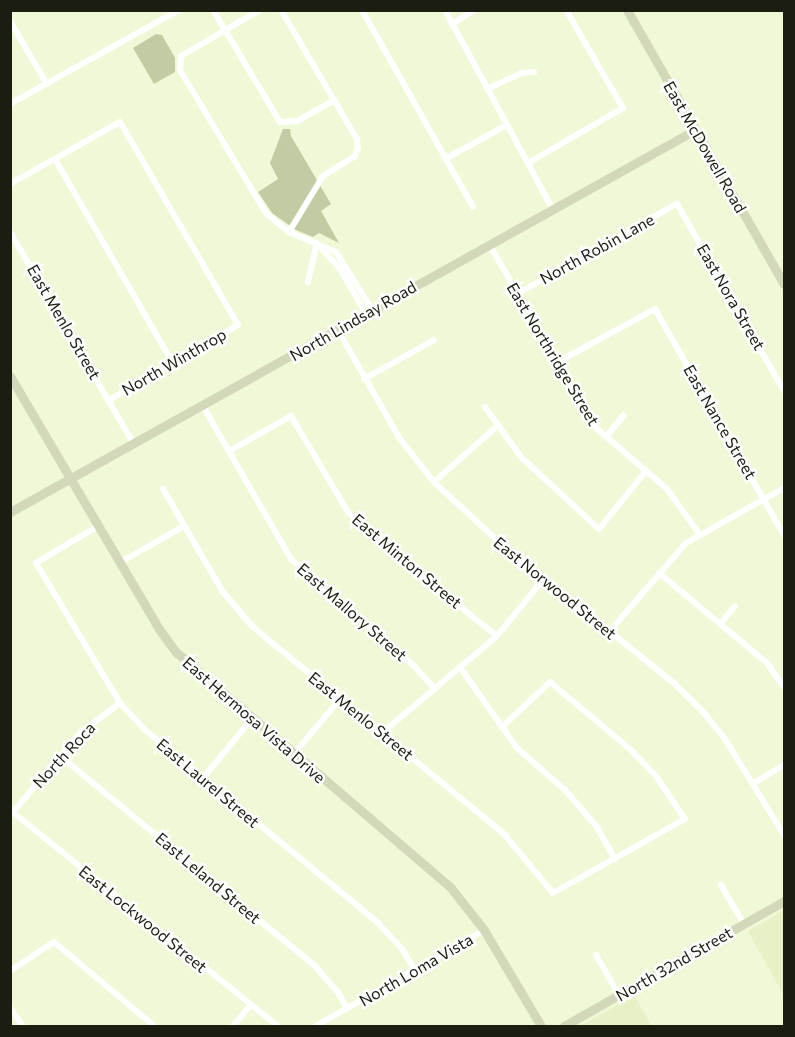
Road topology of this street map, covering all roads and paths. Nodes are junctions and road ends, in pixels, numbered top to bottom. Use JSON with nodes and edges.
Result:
{"nodes":[{"id":1,"x":179,"y":10,"type":"edge"},
{"id":2,"x":213,"y":10,"type":"edge"},
{"id":3,"x":260,"y":10,"type":"edge"},
{"id":4,"x":281,"y":10,"type":"edge"},
{"id":5,"x":362,"y":10,"type":"edge"},
{"id":6,"x":445,"y":10,"type":"edge"},
{"id":7,"x":474,"y":10,"type":"edge"},
{"id":8,"x":566,"y":10,"type":"edge"},
{"id":9,"x":627,"y":10,"type":"edge"},
{"id":10,"x":10,"y":21,"type":"edge"},
{"id":11,"x":452,"y":24,"type":"junction"},
{"id":12,"x":225,"y":31,"type":"junction"},
{"id":13,"x":534,"y":72,"type":"dead end"},
{"id":14,"x":47,"y":84,"type":"junction"},
{"id":15,"x":487,"y":89,"type":"junction"},
{"id":16,"x":334,"y":100,"type":"junction"},
{"id":17,"x":10,"y":104,"type":"edge"},
{"id":18,"x":507,"y":125,"type":"junction"},
{"id":19,"x":695,"y":130,"type":"junction"},
{"id":20,"x":447,"y":158,"type":"junction"},
{"id":21,"x":55,"y":159,"type":"junction"},
{"id":22,"x":528,"y":163,"type":"junction"},
{"id":23,"x":10,"y":184,"type":"edge"},
{"id":24,"x":677,"y":204,"type":"joint"},
{"id":25,"x":474,"y":207,"type":"dead end"},
{"id":26,"x":552,"y":208,"type":"junction"},
{"id":27,"x":10,"y":232,"type":"edge"},
{"id":28,"x":289,"y":232,"type":"junction"},
{"id":29,"x":317,"y":244,"type":"junction"},
{"id":30,"x":489,"y":244,"type":"junction"},
{"id":31,"x":308,"y":282,"type":"dead end"},
{"id":32,"x":784,"y":284,"type":"edge"},
{"id":33,"x":517,"y":294,"type":"junction"},
{"id":34,"x":369,"y":313,"type":"junction"},
{"id":35,"x":338,"y":330,"type":"junction"},
{"id":36,"x":434,"y":340,"type":"dead end"},
{"id":37,"x":173,"y":363,"type":"junction"},
{"id":38,"x":556,"y":363,"type":"junction"},
{"id":39,"x":10,"y":376,"type":"edge"},
{"id":40,"x":364,"y":379,"type":"junction"},
{"id":41,"x":784,"y":391,"type":"edge"},
{"id":42,"x":109,"y":400,"type":"junction"},
{"id":43,"x":203,"y":406,"type":"junction"},
{"id":44,"x":485,"y":407,"type":"dead end"},
{"id":45,"x":624,"y":415,"type":"dead end"},
{"id":46,"x":496,"y":426,"type":"junction"},
{"id":47,"x":606,"y":437,"type":"junction"},
{"id":48,"x":134,"y":444,"type":"junction"},
{"id":49,"x":230,"y":451,"type":"junction"},
{"id":50,"x":646,"y":471,"type":"junction"},
{"id":51,"x":71,"y":479,"type":"junction"},
{"id":52,"x":434,"y":482,"type":"junction"},
{"id":53,"x":784,"y":488,"type":"edge"},
{"id":54,"x":163,"y":489,"type":"dead end"},
{"id":55,"x":764,"y":499,"type":"junction"},
{"id":56,"x":10,"y":512,"type":"edge"},
{"id":57,"x":98,"y":526,"type":"junction"},
{"id":58,"x":184,"y":526,"type":"junction"},
{"id":59,"x":700,"y":535,"type":"junction"},
{"id":60,"x":784,"y":535,"type":"edge"},
{"id":61,"x":119,"y":563,"type":"junction"},
{"id":62,"x":659,"y":573,"type":"junction"},
{"id":63,"x":544,"y":579,"type":"junction"},
{"id":64,"x":735,"y":606,"type":"dead end"},
{"id":65,"x":720,"y":624,"type":"junction"},
{"id":66,"x":609,"y":632,"type":"junction"},
{"id":67,"x":497,"y":636,"type":"junction"},
{"id":68,"x":462,"y":670,"type":"junction"},
{"id":69,"x":784,"y":687,"type":"edge"},
{"id":70,"x":435,"y":689,"type":"junction"},
{"id":71,"x":340,"y":699,"type":"junction"},
{"id":72,"x":120,"y":703,"type":"junction"},
{"id":73,"x":251,"y":720,"type":"junction"},
{"id":74,"x":502,"y":727,"type":"junction"},
{"id":75,"x":382,"y":733,"type":"junction"},
{"id":76,"x":59,"y":755,"type":"junction"},
{"id":77,"x":293,"y":755,"type":"junction"},
{"id":78,"x":784,"y":765,"type":"edge"},
{"id":79,"x":203,"y":778,"type":"junction"},
{"id":80,"x":754,"y":783,"type":"junction"},
{"id":81,"x":12,"y":811,"type":"edge"},
{"id":82,"x":784,"y":835,"type":"edge"},
{"id":83,"x":615,"y":860,"type":"junction"},
{"id":84,"x":721,"y":885,"type":"dead end"},
{"id":85,"x":784,"y":902,"type":"edge"},
{"id":86,"x":744,"y":924,"type":"junction"},
{"id":87,"x":484,"y":930,"type":"junction"},
{"id":88,"x":596,"y":955,"type":"dead end"},
{"id":89,"x":10,"y":971,"type":"edge"},
{"id":90,"x":416,"y":972,"type":"junction"},
{"id":91,"x":619,"y":995,"type":"junction"},
{"id":92,"x":249,"y":1007,"type":"junction"},
{"id":93,"x":10,"y":1008,"type":"edge"},
{"id":94,"x":347,"y":1009,"type":"junction"},
{"id":95,"x":146,"y":1020,"type":"junction"},
{"id":96,"x":23,"y":1026,"type":"edge"},
{"id":97,"x":141,"y":1026,"type":"edge"},
{"id":98,"x":154,"y":1026,"type":"edge"},
{"id":99,"x":232,"y":1026,"type":"edge"},
{"id":100,"x":278,"y":1026,"type":"edge"},
{"id":101,"x":316,"y":1026,"type":"edge"},
{"id":102,"x":541,"y":1026,"type":"edge"},
{"id":103,"x":564,"y":1026,"type":"edge"}],
"edges":[{"from":1,"to":14,"type":"street"},
{"from":2,"to":12,"type":"street"},
{"from":3,"to":12,"type":"street"},
{"from":4,"to":16,"type":"street"},
{"from":5,"to":20,"type":"street"},
{"from":6,"to":11,"type":"street"},
{"from":7,"to":11,"type":"street"},
{"from":8,"to":22,"type":"street"},
{"from":9,"to":19,"type":"street","name":"East McDowell Road"},
{"from":10,"to":14,"type":"street"},
{"from":11,"to":15,"type":"street"},
{"from":12,"to":16,"type":"street"},
{"from":12,"to":28,"type":"street"},
{"from":13,"to":15,"type":"street"},
{"from":14,"to":17,"type":"street"},
{"from":15,"to":18,"type":"street"},
{"from":16,"to":28,"type":"street"},
{"from":18,"to":20,"type":"street"},
{"from":18,"to":22,"type":"street"},
{"from":19,"to":26,"type":"street","name":"North Lindsay Road"},
{"from":19,"to":32,"type":"street","name":"East McDowell Road"},
{"from":20,"to":25,"type":"street"},
{"from":21,"to":23,"type":"street"},
{"from":21,"to":37,"type":"street"},
{"from":21,"to":37,"type":"street","name":"North Winthrop"},
{"from":22,"to":26,"type":"street"},
{"from":24,"to":33,"type":"street","name":"North Robin Lane"},
{"from":24,"to":41,"type":"street","name":"East Nora Street"},
{"from":26,"to":30,"type":"street","name":"North Lindsay Road"},
{"from":27,"to":42,"type":"street","name":"East Menlo Street"},
{"from":28,"to":29,"type":"street"},
{"from":29,"to":31,"type":"street"},
{"from":29,"to":34,"type":"street"},
{"from":30,"to":33,"type":"street","name":"East Northridge Street"},
{"from":30,"to":34,"type":"street","name":"North Lindsay Road"},
{"from":33,"to":38,"type":"street","name":"East Northridge Street"},
{"from":34,"to":35,"type":"street","name":"North Lindsay Road"},
{"from":35,"to":40,"type":"street","name":"East Norwood Street"},
{"from":35,"to":43,"type":"street","name":"North Lindsay Road"},
{"from":36,"to":40,"type":"street"},
{"from":37,"to":42,"type":"street","name":"North Winthrop"},
{"from":38,"to":47,"type":"street","name":"East Northridge Street"},
{"from":38,"to":55,"type":"street","name":"East Nance Street"},
{"from":39,"to":51,"type":"street","name":"East Hermosa Vista Drive"},
{"from":40,"to":52,"type":"street","name":"East Norwood Street"},
{"from":42,"to":48,"type":"street","name":"East Menlo Street"},
{"from":43,"to":48,"type":"street","name":"North Lindsay Road"},
{"from":43,"to":49,"type":"street","name":"East Mallory Street"},
{"from":44,"to":46,"type":"street"},
{"from":45,"to":47,"type":"street"},
{"from":46,"to":50,"type":"street"},
{"from":46,"to":52,"type":"street"},
{"from":47,"to":50,"type":"street","name":"East Northridge Street"},
{"from":48,"to":51,"type":"street","name":"North Lindsay Road"},
{"from":49,"to":67,"type":"street","name":"East Minton Street"},
{"from":49,"to":70,"type":"street","name":"East Mallory Street"},
{"from":50,"to":59,"type":"street","name":"East Northridge Street"},
{"from":51,"to":56,"type":"street","name":"North Lindsay Road"},
{"from":51,"to":57,"type":"street","name":"East Hermosa Vista Drive"},
{"from":52,"to":63,"type":"street","name":"East Norwood Street"},
{"from":53,"to":55,"type":"street"},
{"from":54,"to":58,"type":"street","name":"East Menlo Street"},
{"from":55,"to":59,"type":"street"},
{"from":55,"to":60,"type":"street","name":"East Nance Street"},
{"from":57,"to":61,"type":"street","name":"East Hermosa Vista Drive"},
{"from":57,"to":72,"type":"street","name":"East Laurel Street"},
{"from":58,"to":61,"type":"street"},
{"from":58,"to":71,"type":"street","name":"East Menlo Street"},
{"from":59,"to":62,"type":"street"},
{"from":61,"to":73,"type":"street","name":"East Hermosa Vista Drive"},
{"from":62,"to":65,"type":"street"},
{"from":62,"to":66,"type":"street"},
{"from":63,"to":66,"type":"street","name":"East Norwood Street"},
{"from":63,"to":67,"type":"street"},
{"from":64,"to":65,"type":"street"},
{"from":65,"to":69,"type":"street"},
{"from":66,"to":80,"type":"street","name":"East Norwood Street"},
{"from":67,"to":68,"type":"street"},
{"from":68,"to":70,"type":"street"},
{"from":68,"to":74,"type":"street"},
{"from":70,"to":75,"type":"street"},
{"from":71,"to":75,"type":"street","name":"East Menlo Street"},
{"from":71,"to":77,"type":"street"},
{"from":72,"to":76,"type":"street","name":"North Roca"},
{"from":72,"to":79,"type":"street","name":"East Laurel Street"},
{"from":73,"to":77,"type":"street","name":"East Hermosa Vista Drive"},
{"from":73,"to":79,"type":"street"},
{"from":74,"to":83,"type":"street"},
{"from":74,"to":83,"type":"street"},
{"from":75,"to":83,"type":"street","name":"East Menlo Street"},
{"from":76,"to":81,"type":"street","name":"North Roca"},
{"from":76,"to":94,"type":"street","name":"East Leland Street"},
{"from":77,"to":87,"type":"street","name":"East Hermosa Vista Drive"},
{"from":78,"to":80,"type":"street"},
{"from":79,"to":90,"type":"street","name":"East Laurel Street"},
{"from":80,"to":82,"type":"street","name":"East Norwood Street"},
{"from":81,"to":92,"type":"street","name":"East Lockwood Street"},
{"from":84,"to":86,"type":"street"},
{"from":85,"to":86,"type":"street","name":"North 32nd Street"},
{"from":86,"to":91,"type":"street","name":"North 32nd Street"},
{"from":87,"to":90,"type":"street","name":"North Loma Vista"},
{"from":87,"to":102,"type":"street","name":"East Hermosa Vista Drive"},
{"from":88,"to":91,"type":"street"},
{"from":89,"to":95,"type":"street"},
{"from":90,"to":94,"type":"street","name":"North Loma Vista"},
{"from":91,"to":103,"type":"street","name":"North 32nd Street"},
{"from":92,"to":99,"type":"street"},
{"from":92,"to":100,"type":"street","name":"East Lockwood Street"},
{"from":93,"to":96,"type":"street"},
{"from":94,"to":101,"type":"street","name":"North Loma Vista"},
{"from":95,"to":97,"type":"street"},
{"from":95,"to":98,"type":"street"}]}
